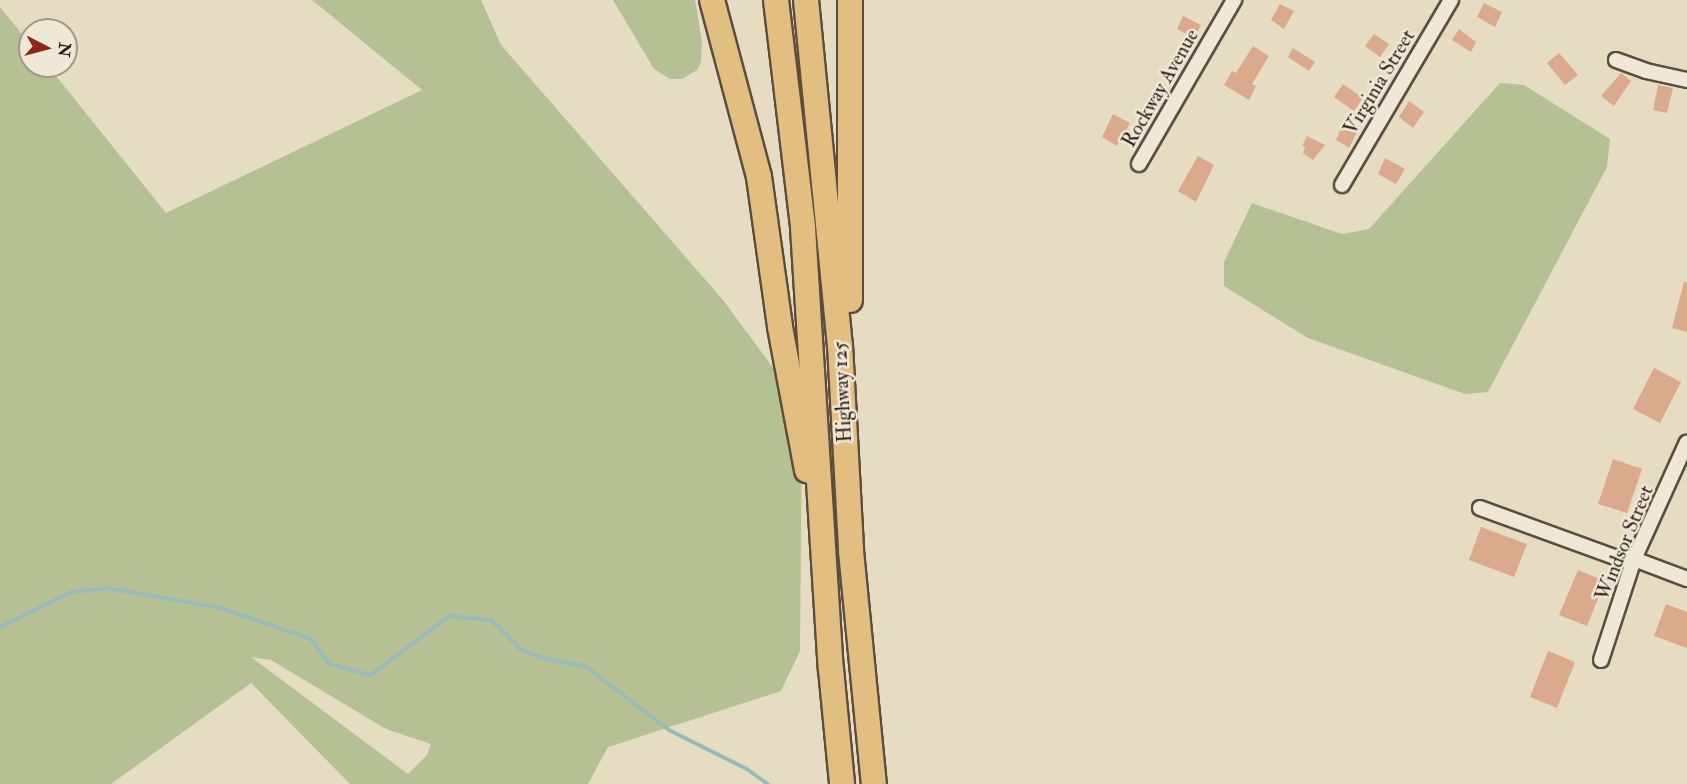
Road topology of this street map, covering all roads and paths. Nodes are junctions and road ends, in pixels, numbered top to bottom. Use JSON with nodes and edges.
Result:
{"nodes":[{"id":1,"x":712,"y":0,"type":"edge"},
{"id":2,"x":776,"y":0,"type":"edge"},
{"id":3,"x":806,"y":0,"type":"edge"},
{"id":4,"x":850,"y":0,"type":"edge"},
{"id":5,"x":1234,"y":0,"type":"edge"},
{"id":6,"x":1451,"y":0,"type":"edge"},
{"id":7,"x":1616,"y":60,"type":"dead end"},
{"id":8,"x":1687,"y":80,"type":"edge"},
{"id":9,"x":1139,"y":164,"type":"dead end"},
{"id":10,"x":1342,"y":185,"type":"dead end"},
{"id":11,"x":1687,"y":442,"type":"edge"},
{"id":12,"x":1480,"y":508,"type":"dead end"},
{"id":13,"x":851,"y":551,"type":"junction"},
{"id":14,"x":824,"y":552,"type":"junction"},
{"id":15,"x":1634,"y":559,"type":"junction"},
{"id":16,"x":1687,"y":579,"type":"edge"},
{"id":17,"x":1601,"y":660,"type":"dead end"},
{"id":18,"x":842,"y":784,"type":"edge"},
{"id":19,"x":874,"y":784,"type":"edge"}],
"edges":[{"from":1,"to":14,"type":"highway"},
{"from":2,"to":14,"type":"highway","name":"Highway 125"},
{"from":3,"to":13,"type":"highway","name":"Highway 125"},
{"from":4,"to":13,"type":"highway"},
{"from":5,"to":9,"type":"street","name":"Rockway Avenue"},
{"from":6,"to":10,"type":"street","name":"Virginia Street"},
{"from":7,"to":8,"type":"street"},
{"from":11,"to":15,"type":"street","name":"Windsor Street"},
{"from":12,"to":15,"type":"street"},
{"from":13,"to":19,"type":"highway","name":"Highway 125"},
{"from":14,"to":18,"type":"highway","name":"Highway 125"},
{"from":15,"to":16,"type":"street"},
{"from":15,"to":17,"type":"street","name":"Windsor Street"}]}
